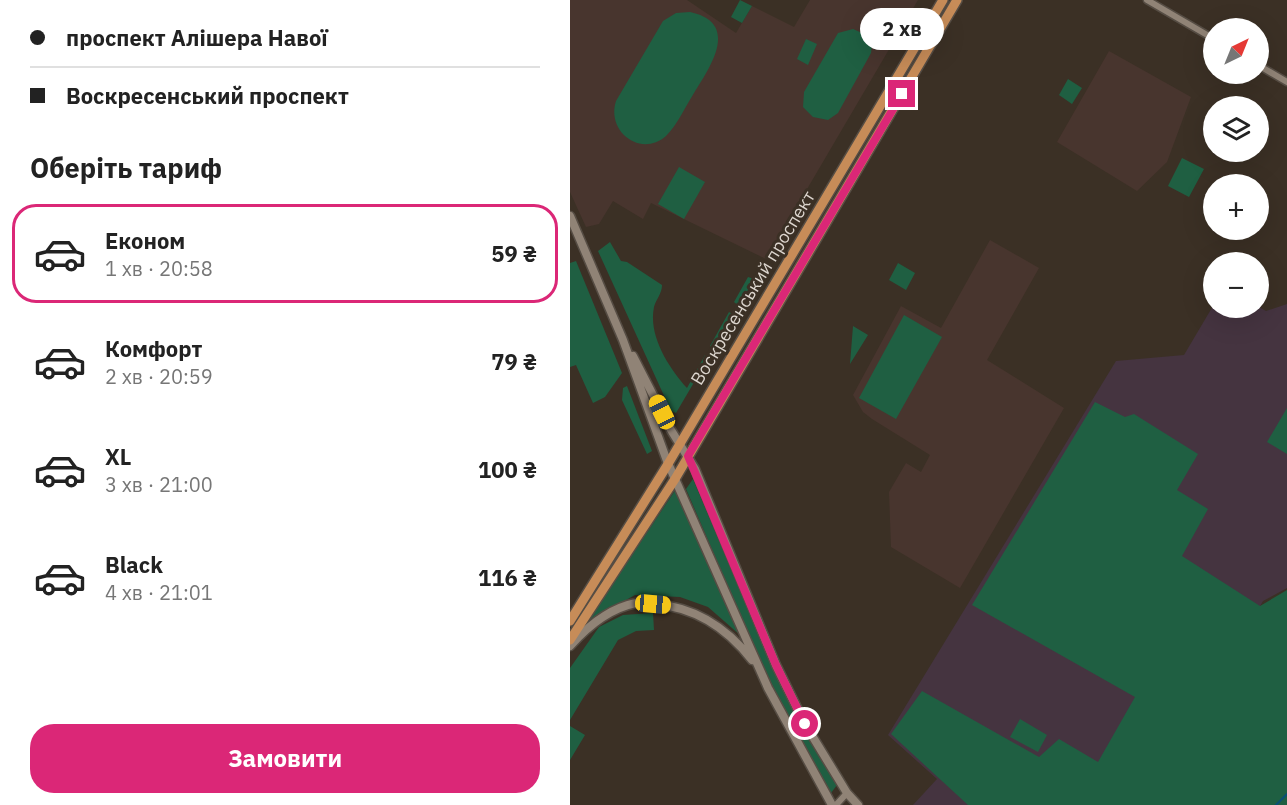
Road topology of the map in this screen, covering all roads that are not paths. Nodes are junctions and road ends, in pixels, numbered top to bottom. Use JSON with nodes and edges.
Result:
{"nodes":[{"id":1,"x":943,"y":0,"type":"edge"},
{"id":2,"x":957,"y":0,"type":"edge"},
{"id":3,"x":1148,"y":0,"type":"edge"},
{"id":4,"x":1203,"y":32,"type":"edge"},
{"id":5,"x":1269,"y":71,"type":"edge"},
{"id":6,"x":1287,"y":82,"type":"edge"},
{"id":7,"x":570,"y":216,"type":"edge"},
{"id":8,"x":623,"y":340,"type":"junction"},
{"id":9,"x":680,"y":444,"type":"junction"},
{"id":10,"x":688,"y":456,"type":"junction"},
{"id":11,"x":668,"y":464,"type":"junction"},
{"id":12,"x":675,"y":479,"type":"junction"},
{"id":13,"x":570,"y":621,"type":"edge"},
{"id":14,"x":570,"y":640,"type":"edge"},
{"id":15,"x":570,"y":646,"type":"edge"},
{"id":16,"x":761,"y":672,"type":"junction"},
{"id":17,"x":805,"y":724,"type":"junction"},
{"id":18,"x":789,"y":729,"type":"junction"},
{"id":19,"x":847,"y":793,"type":"junction"},
{"id":20,"x":832,"y":805,"type":"edge"},
{"id":21,"x":836,"y":805,"type":"edge"},
{"id":22,"x":858,"y":805,"type":"edge"}],
"edges":[{"from":1,"to":9,"type":"main road","name":"Воскресенський проспект"},
{"from":2,"to":10,"type":"main road","name":"Воскресенський проспект"},
{"from":3,"to":4,"type":"street"},
{"from":5,"to":6,"type":"street"},
{"from":7,"to":8,"type":"street"},
{"from":8,"to":9,"type":"street"},
{"from":8,"to":11,"type":"street"},
{"from":9,"to":10,"type":"street"},
{"from":9,"to":11,"type":"main road","name":"Воскресенський проспект"},
{"from":10,"to":12,"type":"main road","name":"Воскресенський проспект"},
{"from":10,"to":17,"type":"street"},
{"from":11,"to":12,"type":"street"},
{"from":11,"to":13,"type":"main road","name":"Воскресенський проспект"},
{"from":12,"to":14,"type":"main road","name":"Воскресенський проспект"},
{"from":12,"to":16,"type":"street"},
{"from":15,"to":16,"type":"street"},
{"from":16,"to":18,"type":"street"},
{"from":17,"to":18,"type":"street"},
{"from":17,"to":19,"type":"street"},
{"from":18,"to":20,"type":"street"},
{"from":19,"to":21,"type":"street"},
{"from":19,"to":22,"type":"street"}]}
